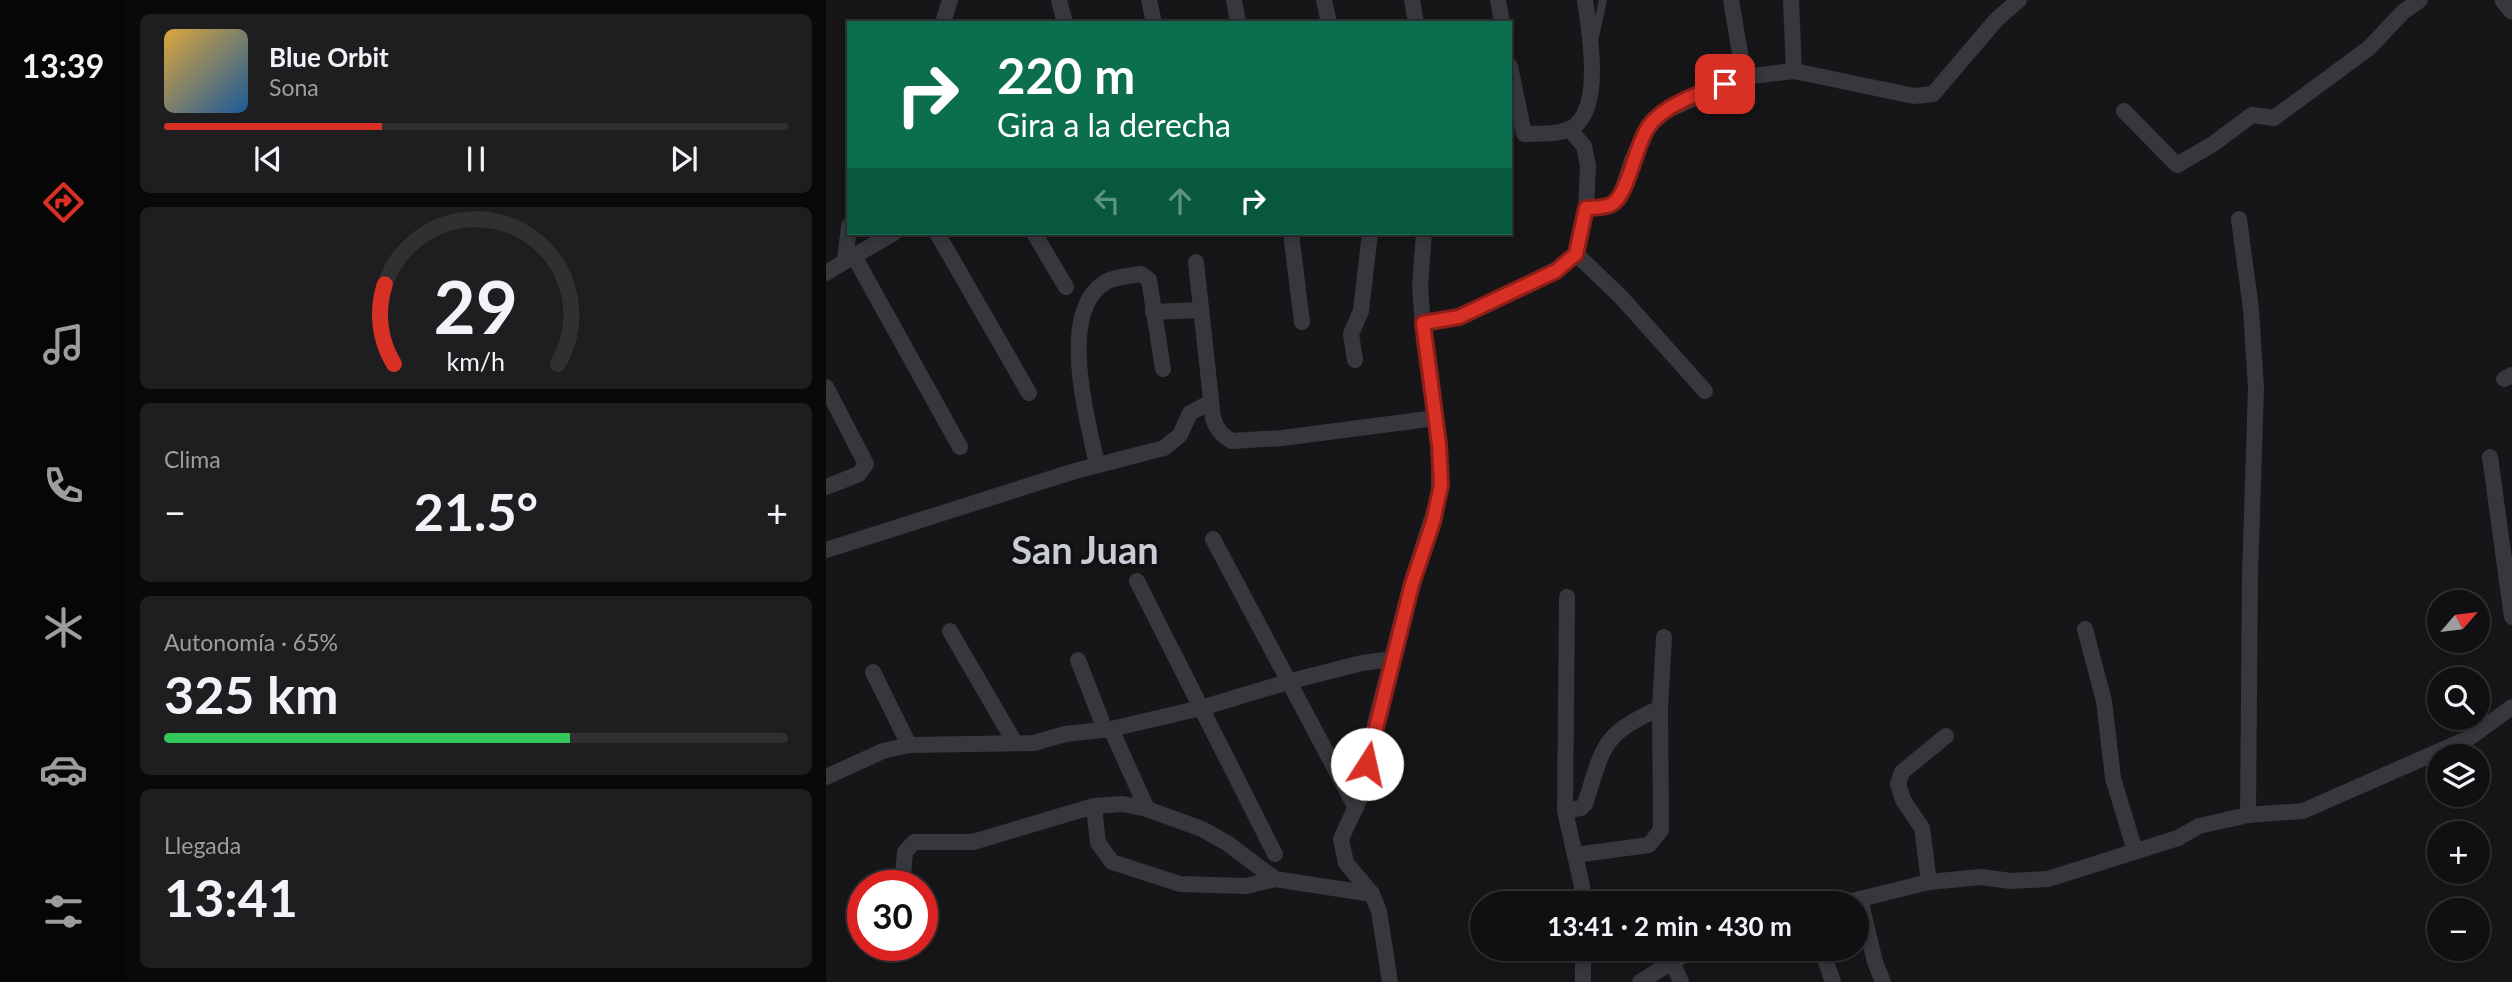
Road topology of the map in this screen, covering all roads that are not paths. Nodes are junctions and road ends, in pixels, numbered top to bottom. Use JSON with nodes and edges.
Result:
{"nodes":[{"id":1,"x":950,"y":0,"type":"edge"},
{"id":2,"x":1059,"y":0,"type":"edge"},
{"id":3,"x":1149,"y":0,"type":"edge"},
{"id":4,"x":1234,"y":0,"type":"edge"},
{"id":5,"x":1324,"y":0,"type":"edge"},
{"id":6,"x":1412,"y":0,"type":"edge"},
{"id":7,"x":1498,"y":0,"type":"edge"},
{"id":8,"x":1585,"y":0,"type":"edge"},
{"id":9,"x":1603,"y":0,"type":"edge"},
{"id":10,"x":1731,"y":0,"type":"edge"},
{"id":11,"x":1791,"y":0,"type":"edge"},
{"id":12,"x":2019,"y":0,"type":"edge"},
{"id":13,"x":2420,"y":0,"type":"edge"},
{"id":14,"x":2504,"y":0,"type":"edge"},
{"id":15,"x":2512,"y":10,"type":"edge"},
{"id":16,"x":944,"y":21,"type":"edge"},
{"id":17,"x":1064,"y":21,"type":"edge"},
{"id":18,"x":1154,"y":21,"type":"edge"},
{"id":19,"x":1238,"y":21,"type":"edge"},
{"id":20,"x":1329,"y":21,"type":"edge"},
{"id":21,"x":1416,"y":21,"type":"edge"},
{"id":22,"x":1502,"y":21,"type":"edge"},
{"id":23,"x":1591,"y":53,"type":"junction"},
{"id":24,"x":1794,"y":71,"type":"junction"},
{"id":25,"x":1744,"y":77,"type":"junction"},
{"id":26,"x":1512,"y":86,"type":"edge"},
{"id":27,"x":2124,"y":111,"type":"dead end"},
{"id":28,"x":1569,"y":129,"type":"junction"},
{"id":29,"x":1517,"y":136,"type":"edge"},
{"id":30,"x":1586,"y":208,"type":"junction"},
{"id":31,"x":2239,"y":219,"type":"dead end"},
{"id":32,"x":849,"y":235,"type":"edge"},
{"id":33,"x":891,"y":235,"type":"edge"},
{"id":34,"x":938,"y":235,"type":"edge"},
{"id":35,"x":1035,"y":235,"type":"edge"},
{"id":36,"x":1291,"y":235,"type":"edge"},
{"id":37,"x":1370,"y":235,"type":"edge"},
{"id":38,"x":1424,"y":235,"type":"edge"},
{"id":39,"x":1576,"y":254,"type":"junction"},
{"id":40,"x":850,"y":259,"type":"junction"},
{"id":41,"x":1196,"y":261,"type":"dead end"},
{"id":42,"x":826,"y":273,"type":"edge"},
{"id":43,"x":1066,"y":287,"type":"dead end"},
{"id":44,"x":1201,"y":310,"type":"junction"},
{"id":45,"x":1153,"y":312,"type":"junction"},
{"id":46,"x":1301,"y":322,"type":"dead end"},
{"id":47,"x":1423,"y":323,"type":"junction"},
{"id":48,"x":1355,"y":360,"type":"dead end"},
{"id":49,"x":1163,"y":369,"type":"dead end"},
{"id":50,"x":826,"y":387,"type":"edge"},
{"id":51,"x":1705,"y":391,"type":"dead end"},
{"id":52,"x":1029,"y":393,"type":"dead end"},
{"id":53,"x":1211,"y":402,"type":"junction"},
{"id":54,"x":1436,"y":418,"type":"junction"},
{"id":55,"x":960,"y":447,"type":"dead end"},
{"id":56,"x":2490,"y":457,"type":"dead end"},
{"id":57,"x":1097,"y":465,"type":"junction"},
{"id":58,"x":826,"y":487,"type":"edge"},
{"id":59,"x":1213,"y":539,"type":"dead end"},
{"id":60,"x":826,"y":550,"type":"edge"},
{"id":61,"x":1137,"y":581,"type":"dead end"},
{"id":62,"x":1567,"y":597,"type":"dead end"},
{"id":63,"x":2512,"y":617,"type":"edge"},
{"id":64,"x":2085,"y":629,"type":"dead end"},
{"id":65,"x":950,"y":631,"type":"dead end"},
{"id":66,"x":1664,"y":637,"type":"dead end"},
{"id":67,"x":1393,"y":659,"type":"junction"},
{"id":68,"x":1078,"y":660,"type":"dead end"},
{"id":69,"x":873,"y":672,"type":"dead end"},
{"id":70,"x":1291,"y":681,"type":"junction"},
{"id":71,"x":2512,"y":707,"type":"edge"},
{"id":72,"x":1201,"y":708,"type":"junction"},
{"id":73,"x":1660,"y":708,"type":"junction"},
{"id":74,"x":1108,"y":728,"type":"junction"},
{"id":75,"x":1946,"y":736,"type":"dead end"},
{"id":76,"x":1015,"y":744,"type":"junction"},
{"id":77,"x":909,"y":745,"type":"junction"},
{"id":78,"x":827,"y":775,"type":"edge"},
{"id":79,"x":1094,"y":806,"type":"junction"},
{"id":80,"x":1356,"y":808,"type":"junction"},
{"id":81,"x":1147,"y":809,"type":"junction"},
{"id":82,"x":1565,"y":811,"type":"junction"},
{"id":83,"x":2248,"y":815,"type":"junction"},
{"id":84,"x":2135,"y":851,"type":"junction"},
{"id":85,"x":1275,"y":854,"type":"dead end"},
{"id":86,"x":1575,"y":855,"type":"junction"},
{"id":87,"x":903,"y":870,"type":"edge"},
{"id":88,"x":1275,"y":879,"type":"junction"},
{"id":89,"x":1930,"y":882,"type":"junction"},
{"id":90,"x":1580,"y":891,"type":"edge"},
{"id":91,"x":1372,"y":894,"type":"junction"},
{"id":92,"x":1869,"y":897,"type":"edge"},
{"id":93,"x":1869,"y":945,"type":"edge"},
{"id":94,"x":1583,"y":961,"type":"edge"},
{"id":95,"x":1826,"y":961,"type":"edge"},
{"id":96,"x":1672,"y":962,"type":"joint"},
{"id":97,"x":1390,"y":982,"type":"edge"},
{"id":98,"x":1583,"y":982,"type":"edge"},
{"id":99,"x":1640,"y":982,"type":"edge"},
{"id":100,"x":1681,"y":982,"type":"edge"},
{"id":101,"x":1833,"y":982,"type":"edge"},
{"id":102,"x":1883,"y":982,"type":"edge"}],
"edges":[{"from":1,"to":16,"type":"street"},
{"from":2,"to":17,"type":"street"},
{"from":3,"to":18,"type":"street"},
{"from":4,"to":19,"type":"street"},
{"from":5,"to":20,"type":"street"},
{"from":6,"to":21,"type":"street"},
{"from":7,"to":22,"type":"street"},
{"from":8,"to":23,"type":"street"},
{"from":9,"to":23,"type":"lane"},
{"from":10,"to":25,"type":"street"},
{"from":11,"to":24,"type":"street"},
{"from":12,"to":24,"type":"street"},
{"from":13,"to":27,"type":"street"},
{"from":14,"to":15,"type":"street"},
{"from":23,"to":28,"type":"street"},
{"from":24,"to":25,"type":"street"},
{"from":25,"to":30,"type":"street"},
{"from":26,"to":29,"type":"street"},
{"from":28,"to":29,"type":"street"},
{"from":28,"to":30,"type":"street"},
{"from":30,"to":39,"type":"street"},
{"from":31,"to":83,"type":"street"},
{"from":32,"to":40,"type":"street"},
{"from":33,"to":40,"type":"street"},
{"from":34,"to":52,"type":"street"},
{"from":35,"to":43,"type":"street"},
{"from":36,"to":46,"type":"street"},
{"from":37,"to":48,"type":"street"},
{"from":38,"to":47,"type":"street"},
{"from":39,"to":47,"type":"street"},
{"from":39,"to":51,"type":"street"},
{"from":40,"to":42,"type":"street"},
{"from":40,"to":55,"type":"street"},
{"from":41,"to":44,"type":"street"},
{"from":44,"to":45,"type":"street"},
{"from":44,"to":53,"type":"street"},
{"from":45,"to":49,"type":"street"},
{"from":45,"to":57,"type":"street"},
{"from":47,"to":54,"type":"street"},
{"from":50,"to":58,"type":"street"},
{"from":53,"to":54,"type":"street"},
{"from":53,"to":57,"type":"street"},
{"from":54,"to":67,"type":"street"},
{"from":56,"to":63,"type":"street"},
{"from":57,"to":60,"type":"street"},
{"from":59,"to":70,"type":"street"},
{"from":61,"to":72,"type":"street"},
{"from":62,"to":82,"type":"street"},
{"from":64,"to":84,"type":"street"},
{"from":65,"to":76,"type":"street"},
{"from":66,"to":73,"type":"street"},
{"from":67,"to":70,"type":"street"},
{"from":67,"to":80,"type":"street"},
{"from":68,"to":74,"type":"street"},
{"from":69,"to":77,"type":"street"},
{"from":70,"to":72,"type":"street"},
{"from":70,"to":80,"type":"street"},
{"from":71,"to":83,"type":"street"},
{"from":72,"to":74,"type":"street"},
{"from":72,"to":85,"type":"street"},
{"from":73,"to":82,"type":"street"},
{"from":73,"to":86,"type":"street"},
{"from":74,"to":76,"type":"street"},
{"from":74,"to":81,"type":"street"},
{"from":75,"to":89,"type":"street"},
{"from":76,"to":77,"type":"street"},
{"from":77,"to":78,"type":"street"},
{"from":79,"to":81,"type":"street"},
{"from":79,"to":87,"type":"street"},
{"from":79,"to":88,"type":"street"},
{"from":80,"to":91,"type":"street"},
{"from":81,"to":88,"type":"street"},
{"from":82,"to":86,"type":"street"},
{"from":83,"to":84,"type":"street"},
{"from":84,"to":89,"type":"street"},
{"from":86,"to":90,"type":"street"},
{"from":88,"to":91,"type":"street"},
{"from":89,"to":92,"type":"street"},
{"from":91,"to":97,"type":"street"},
{"from":93,"to":102,"type":"street"},
{"from":94,"to":98,"type":"street"},
{"from":95,"to":101,"type":"street"},
{"from":96,"to":99,"type":"street"},
{"from":96,"to":100,"type":"street"}]}
